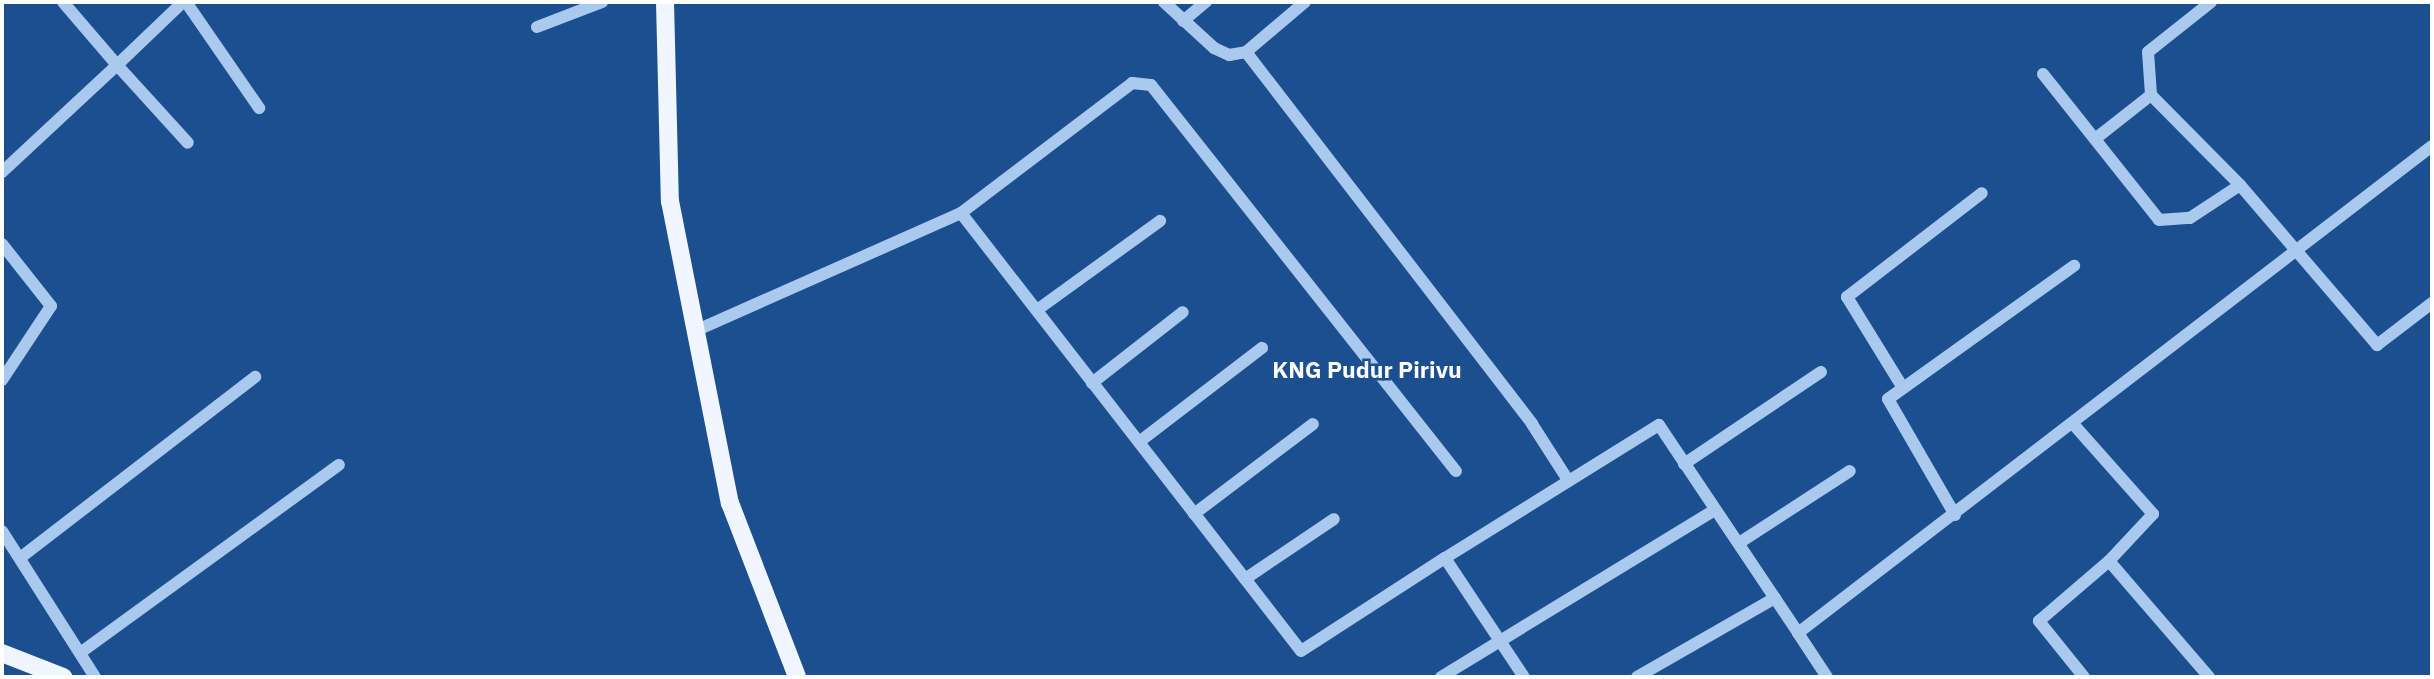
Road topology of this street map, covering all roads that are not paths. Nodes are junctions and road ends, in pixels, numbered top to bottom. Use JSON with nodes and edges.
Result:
{"nodes":[{"id":1,"x":63,"y":2,"type":"edge"},
{"id":2,"x":184,"y":2,"type":"edge"},
{"id":3,"x":602,"y":2,"type":"edge"},
{"id":4,"x":665,"y":2,"type":"edge"},
{"id":5,"x":1164,"y":2,"type":"edge"},
{"id":6,"x":1206,"y":2,"type":"edge"},
{"id":7,"x":1305,"y":2,"type":"edge"},
{"id":8,"x":2211,"y":2,"type":"edge"},
{"id":9,"x":1183,"y":21,"type":"junction"},
{"id":10,"x":537,"y":27,"type":"dead end"},
{"id":11,"x":1246,"y":52,"type":"junction"},
{"id":12,"x":117,"y":65,"type":"junction"},
{"id":13,"x":2043,"y":74,"type":"dead end"},
{"id":14,"x":2151,"y":95,"type":"junction"},
{"id":15,"x":259,"y":108,"type":"dead end"},
{"id":16,"x":2095,"y":139,"type":"junction"},
{"id":17,"x":188,"y":143,"type":"dead end"},
{"id":18,"x":2432,"y":146,"type":"edge"},
{"id":19,"x":2,"y":172,"type":"edge"},
{"id":20,"x":2240,"y":185,"type":"junction"},
{"id":21,"x":1982,"y":193,"type":"dead end"},
{"id":22,"x":961,"y":214,"type":"junction"},
{"id":23,"x":1160,"y":221,"type":"dead end"},
{"id":24,"x":2,"y":244,"type":"edge"},
{"id":25,"x":2297,"y":251,"type":"junction"},
{"id":26,"x":2074,"y":265,"type":"dead end"},
{"id":27,"x":2432,"y":303,"type":"edge"},
{"id":28,"x":1037,"y":310,"type":"junction"},
{"id":29,"x":1183,"y":312,"type":"dead end"},
{"id":30,"x":695,"y":331,"type":"junction"},
{"id":31,"x":1262,"y":348,"type":"dead end"},
{"id":32,"x":1821,"y":372,"type":"dead end"},
{"id":33,"x":255,"y":377,"type":"dead end"},
{"id":34,"x":2,"y":380,"type":"edge"},
{"id":35,"x":1092,"y":383,"type":"junction"},
{"id":36,"x":1903,"y":388,"type":"junction"},
{"id":37,"x":1313,"y":424,"type":"dead end"},
{"id":38,"x":2074,"y":425,"type":"junction"},
{"id":39,"x":1139,"y":442,"type":"junction"},
{"id":40,"x":1684,"y":464,"type":"junction"},
{"id":41,"x":339,"y":465,"type":"dead end"},
{"id":42,"x":1456,"y":471,"type":"dead end"},
{"id":43,"x":1850,"y":471,"type":"dead end"},
{"id":44,"x":1568,"y":480,"type":"junction"},
{"id":45,"x":1715,"y":510,"type":"junction"},
{"id":46,"x":1194,"y":514,"type":"junction"},
{"id":47,"x":1955,"y":515,"type":"junction"},
{"id":48,"x":1334,"y":519,"type":"dead end"},
{"id":49,"x":2,"y":531,"type":"edge"},
{"id":50,"x":1739,"y":543,"type":"junction"},
{"id":51,"x":20,"y":558,"type":"junction"},
{"id":52,"x":1445,"y":558,"type":"junction"},
{"id":53,"x":2109,"y":561,"type":"junction"},
{"id":54,"x":1245,"y":579,"type":"junction"},
{"id":55,"x":1775,"y":598,"type":"junction"},
{"id":56,"x":1798,"y":633,"type":"junction"},
{"id":57,"x":1499,"y":640,"type":"junction"},
{"id":58,"x":2,"y":653,"type":"edge"},
{"id":59,"x":80,"y":653,"type":"junction"},
{"id":60,"x":63,"y":677,"type":"edge"},
{"id":61,"x":95,"y":677,"type":"edge"},
{"id":62,"x":797,"y":677,"type":"edge"},
{"id":63,"x":1441,"y":677,"type":"edge"},
{"id":64,"x":1524,"y":677,"type":"edge"},
{"id":65,"x":1637,"y":677,"type":"edge"},
{"id":66,"x":1827,"y":677,"type":"edge"},
{"id":67,"x":2084,"y":677,"type":"edge"},
{"id":68,"x":2209,"y":677,"type":"edge"}],
"edges":[{"from":1,"to":12,"type":"street"},
{"from":2,"to":12,"type":"street"},
{"from":2,"to":15,"type":"street"},
{"from":3,"to":10,"type":"street"},
{"from":4,"to":30,"type":"main road"},
{"from":5,"to":9,"type":"street"},
{"from":6,"to":9,"type":"street"},
{"from":7,"to":11,"type":"street"},
{"from":8,"to":14,"type":"street"},
{"from":9,"to":11,"type":"street"},
{"from":11,"to":44,"type":"street"},
{"from":12,"to":17,"type":"street"},
{"from":12,"to":19,"type":"street"},
{"from":13,"to":16,"type":"street"},
{"from":14,"to":16,"type":"street"},
{"from":14,"to":20,"type":"street"},
{"from":16,"to":20,"type":"street"},
{"from":18,"to":25,"type":"street"},
{"from":20,"to":25,"type":"street"},
{"from":21,"to":36,"type":"street"},
{"from":22,"to":28,"type":"street"},
{"from":22,"to":30,"type":"street"},
{"from":22,"to":42,"type":"street"},
{"from":23,"to":28,"type":"street"},
{"from":24,"to":34,"type":"street"},
{"from":25,"to":27,"type":"street"},
{"from":25,"to":38,"type":"street"},
{"from":26,"to":36,"type":"street"},
{"from":28,"to":35,"type":"street"},
{"from":29,"to":35,"type":"street"},
{"from":30,"to":62,"type":"main road"},
{"from":31,"to":39,"type":"street"},
{"from":32,"to":40,"type":"street"},
{"from":33,"to":51,"type":"street"},
{"from":35,"to":39,"type":"street"},
{"from":36,"to":47,"type":"street"},
{"from":37,"to":46,"type":"street"},
{"from":38,"to":47,"type":"street"},
{"from":38,"to":53,"type":"street"},
{"from":39,"to":46,"type":"street"},
{"from":40,"to":44,"type":"street"},
{"from":40,"to":45,"type":"street"},
{"from":41,"to":59,"type":"street"},
{"from":43,"to":50,"type":"street"},
{"from":44,"to":52,"type":"street"},
{"from":45,"to":50,"type":"street"},
{"from":45,"to":57,"type":"street"},
{"from":46,"to":54,"type":"street"},
{"from":47,"to":56,"type":"street"},
{"from":48,"to":54,"type":"street"},
{"from":49,"to":51,"type":"street"},
{"from":50,"to":55,"type":"street"},
{"from":51,"to":59,"type":"street"},
{"from":52,"to":54,"type":"street"},
{"from":52,"to":57,"type":"street"},
{"from":53,"to":67,"type":"street"},
{"from":53,"to":68,"type":"street"},
{"from":55,"to":56,"type":"street"},
{"from":55,"to":65,"type":"street"},
{"from":56,"to":66,"type":"street"},
{"from":57,"to":63,"type":"street"},
{"from":57,"to":64,"type":"street"},
{"from":58,"to":60,"type":"main road"},
{"from":59,"to":61,"type":"street"}]}
